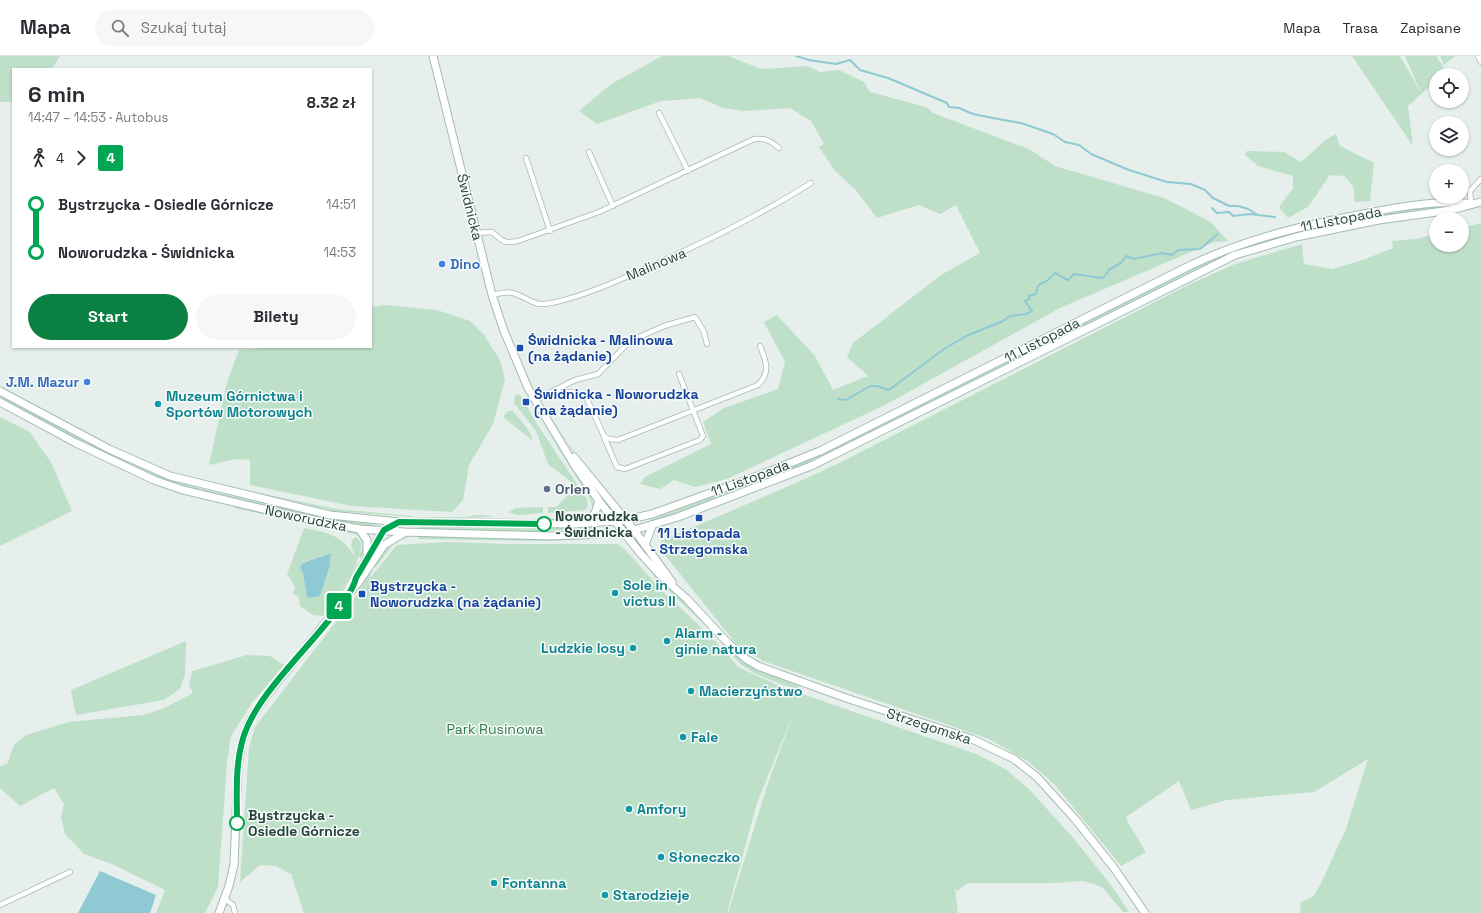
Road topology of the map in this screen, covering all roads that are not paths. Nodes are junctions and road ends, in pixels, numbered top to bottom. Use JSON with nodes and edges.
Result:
{"nodes":[{"id":1,"x":433,"y":56,"type":"edge"},
{"id":2,"x":1478,"y":56,"type":"edge"},
{"id":3,"x":1481,"y":62,"type":"edge"},
{"id":4,"x":659,"y":113,"type":"dead end"},
{"id":5,"x":779,"y":148,"type":"dead end"},
{"id":6,"x":589,"y":152,"type":"dead end"},
{"id":7,"x":526,"y":158,"type":"dead end"},
{"id":8,"x":688,"y":171,"type":"junction"},
{"id":9,"x":1481,"y":178,"type":"edge"},
{"id":10,"x":811,"y":183,"type":"dead end"},
{"id":11,"x":1481,"y":202,"type":"edge"},
{"id":12,"x":1471,"y":204,"type":"junction"},
{"id":13,"x":613,"y":206,"type":"junction"},
{"id":14,"x":550,"y":231,"type":"junction"},
{"id":15,"x":476,"y":233,"type":"junction"},
{"id":16,"x":492,"y":295,"type":"junction"},
{"id":17,"x":707,"y":344,"type":"dead end"},
{"id":18,"x":760,"y":346,"type":"dead end"},
{"id":19,"x":679,"y":374,"type":"dead end"},
{"id":20,"x":0,"y":391,"type":"edge"},
{"id":21,"x":549,"y":393,"type":"junction"},
{"id":22,"x":535,"y":400,"type":"junction"},
{"id":23,"x":0,"y":402,"type":"edge"},
{"id":24,"x":693,"y":410,"type":"junction"},
{"id":25,"x":604,"y":436,"type":"junction"},
{"id":26,"x":559,"y":440,"type":"junction"},
{"id":27,"x":598,"y":501,"type":"junction"},
{"id":28,"x":376,"y":520,"type":"junction"},
{"id":29,"x":626,"y":520,"type":"junction"},
{"id":30,"x":399,"y":522,"type":"junction"},
{"id":31,"x":616,"y":522,"type":"junction"},
{"id":32,"x":588,"y":523,"type":"junction"},
{"id":33,"x":652,"y":526,"type":"junction"},
{"id":34,"x":359,"y":529,"type":"junction"},
{"id":35,"x":384,"y":530,"type":"junction"},
{"id":36,"x":634,"y":531,"type":"junction"},
{"id":37,"x":404,"y":532,"type":"junction"},
{"id":38,"x":624,"y":533,"type":"junction"},
{"id":39,"x":384,"y":545,"type":"junction"},
{"id":40,"x":645,"y":545,"type":"junction"},
{"id":41,"x":367,"y":558,"type":"junction"},
{"id":42,"x":354,"y":586,"type":"junction"},
{"id":43,"x":677,"y":589,"type":"junction"},
{"id":44,"x":70,"y":872,"type":"dead end"},
{"id":45,"x":225,"y":898,"type":"junction"},
{"id":46,"x":0,"y":905,"type":"edge"},
{"id":47,"x":219,"y":913,"type":"edge"},
{"id":48,"x":235,"y":913,"type":"edge"},
{"id":49,"x":1145,"y":913,"type":"edge"}],
"edges":[{"from":1,"to":15,"type":"main road","name":"Świdnicka"},
{"from":2,"to":3,"type":"street"},
{"from":4,"to":8,"type":"street"},
{"from":5,"to":8,"type":"street"},
{"from":6,"to":13,"type":"street"},
{"from":7,"to":14,"type":"street"},
{"from":8,"to":13,"type":"street"},
{"from":9,"to":12,"type":"street"},
{"from":10,"to":16,"type":"street","name":"Malinowa"},
{"from":11,"to":12,"type":"main road","name":"11 Listopada"},
{"from":12,"to":29,"type":"main road","name":"11 Listopada"},
{"from":12,"to":33,"type":"main road","name":"11 Listopada"},
{"from":13,"to":14,"type":"street"},
{"from":14,"to":15,"type":"street"},
{"from":15,"to":16,"type":"main road","name":"Świdnicka"},
{"from":16,"to":22,"type":"main road","name":"Świdnicka"},
{"from":17,"to":21,"type":"street"},
{"from":18,"to":24,"type":"street"},
{"from":19,"to":24,"type":"street"},
{"from":20,"to":28,"type":"main road","name":"Noworudzka"},
{"from":21,"to":22,"type":"street"},
{"from":21,"to":25,"type":"street"},
{"from":22,"to":26,"type":"main road","name":"Świdnicka"},
{"from":23,"to":34,"type":"main road","name":"Noworudzka"},
{"from":24,"to":25,"type":"street"},
{"from":24,"to":25,"type":"street"},
{"from":26,"to":27,"type":"main road","name":"Świdnicka"},
{"from":26,"to":29,"type":"main road","name":"Świdnicka"},
{"from":27,"to":31,"type":"main road","name":"Świdnicka"},
{"from":27,"to":32,"type":"main road"},
{"from":28,"to":30,"type":"main road","name":"Noworudzka"},
{"from":28,"to":35,"type":"main road"},
{"from":29,"to":31,"type":"main road","name":"Noworudzka"},
{"from":29,"to":36,"type":"main road","name":"Świdnicka"},
{"from":30,"to":32,"type":"main road","name":"Noworudzka"},
{"from":30,"to":35,"type":"main road"},
{"from":31,"to":32,"type":"main road","name":"Noworudzka"},
{"from":31,"to":38,"type":"main road","name":"Strzegomska"},
{"from":33,"to":36,"type":"main road","name":"11 Listopada"},
{"from":33,"to":40,"type":"main road"},
{"from":34,"to":35,"type":"main road","name":"Noworudzka"},
{"from":34,"to":41,"type":"main road"},
{"from":35,"to":37,"type":"main road","name":"Noworudzka"},
{"from":35,"to":39,"type":"main road"},
{"from":35,"to":41,"type":"main road"},
{"from":36,"to":38,"type":"main road","name":"Noworudzka"},
{"from":36,"to":40,"type":"main road","name":"Strzegomska"},
{"from":37,"to":38,"type":"main road","name":"Noworudzka"},
{"from":37,"to":39,"type":"main road"},
{"from":38,"to":43,"type":"main road","name":"Strzegomska"},
{"from":39,"to":42,"type":"main road"},
{"from":40,"to":43,"type":"main road","name":"Strzegomska"},
{"from":41,"to":42,"type":"main road"},
{"from":42,"to":45,"type":"main road"},
{"from":43,"to":49,"type":"main road","name":"Strzegomska"},
{"from":44,"to":46,"type":"street"},
{"from":45,"to":47,"type":"main road"},
{"from":45,"to":48,"type":"street"}]}
